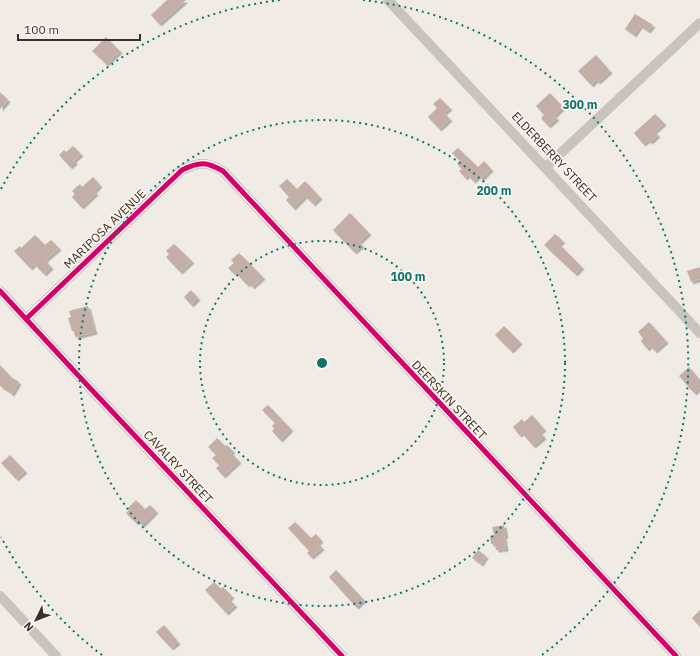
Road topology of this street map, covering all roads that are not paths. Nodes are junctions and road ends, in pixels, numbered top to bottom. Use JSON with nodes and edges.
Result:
{"nodes":[{"id":1,"x":388,"y":0,"type":"edge"},
{"id":2,"x":700,"y":23,"type":"edge"},
{"id":3,"x":204,"y":163,"type":"joint"},
{"id":4,"x":546,"y":168,"type":"junction"},
{"id":5,"x":0,"y":291,"type":"edge"},
{"id":6,"x":26,"y":319,"type":"junction"},
{"id":7,"x":700,"y":333,"type":"edge"},
{"id":8,"x":0,"y":596,"type":"edge"},
{"id":9,"x":56,"y":656,"type":"edge"},
{"id":10,"x":342,"y":656,"type":"edge"},
{"id":11,"x":676,"y":656,"type":"edge"}],
"edges":[{"from":1,"to":4,"type":"street","name":"ELDERBERRY STREET"},
{"from":2,"to":4,"type":"street"},
{"from":3,"to":6,"type":"street","name":"MARIPOSA AVENUE"},
{"from":3,"to":11,"type":"street","name":"DEERSKIN STREET"},
{"from":4,"to":7,"type":"street","name":"ELDERBERRY STREET"},
{"from":5,"to":6,"type":"street","name":"CAVALRY STREET"},
{"from":6,"to":10,"type":"street","name":"CAVALRY STREET"},
{"from":8,"to":9,"type":"street"}]}
